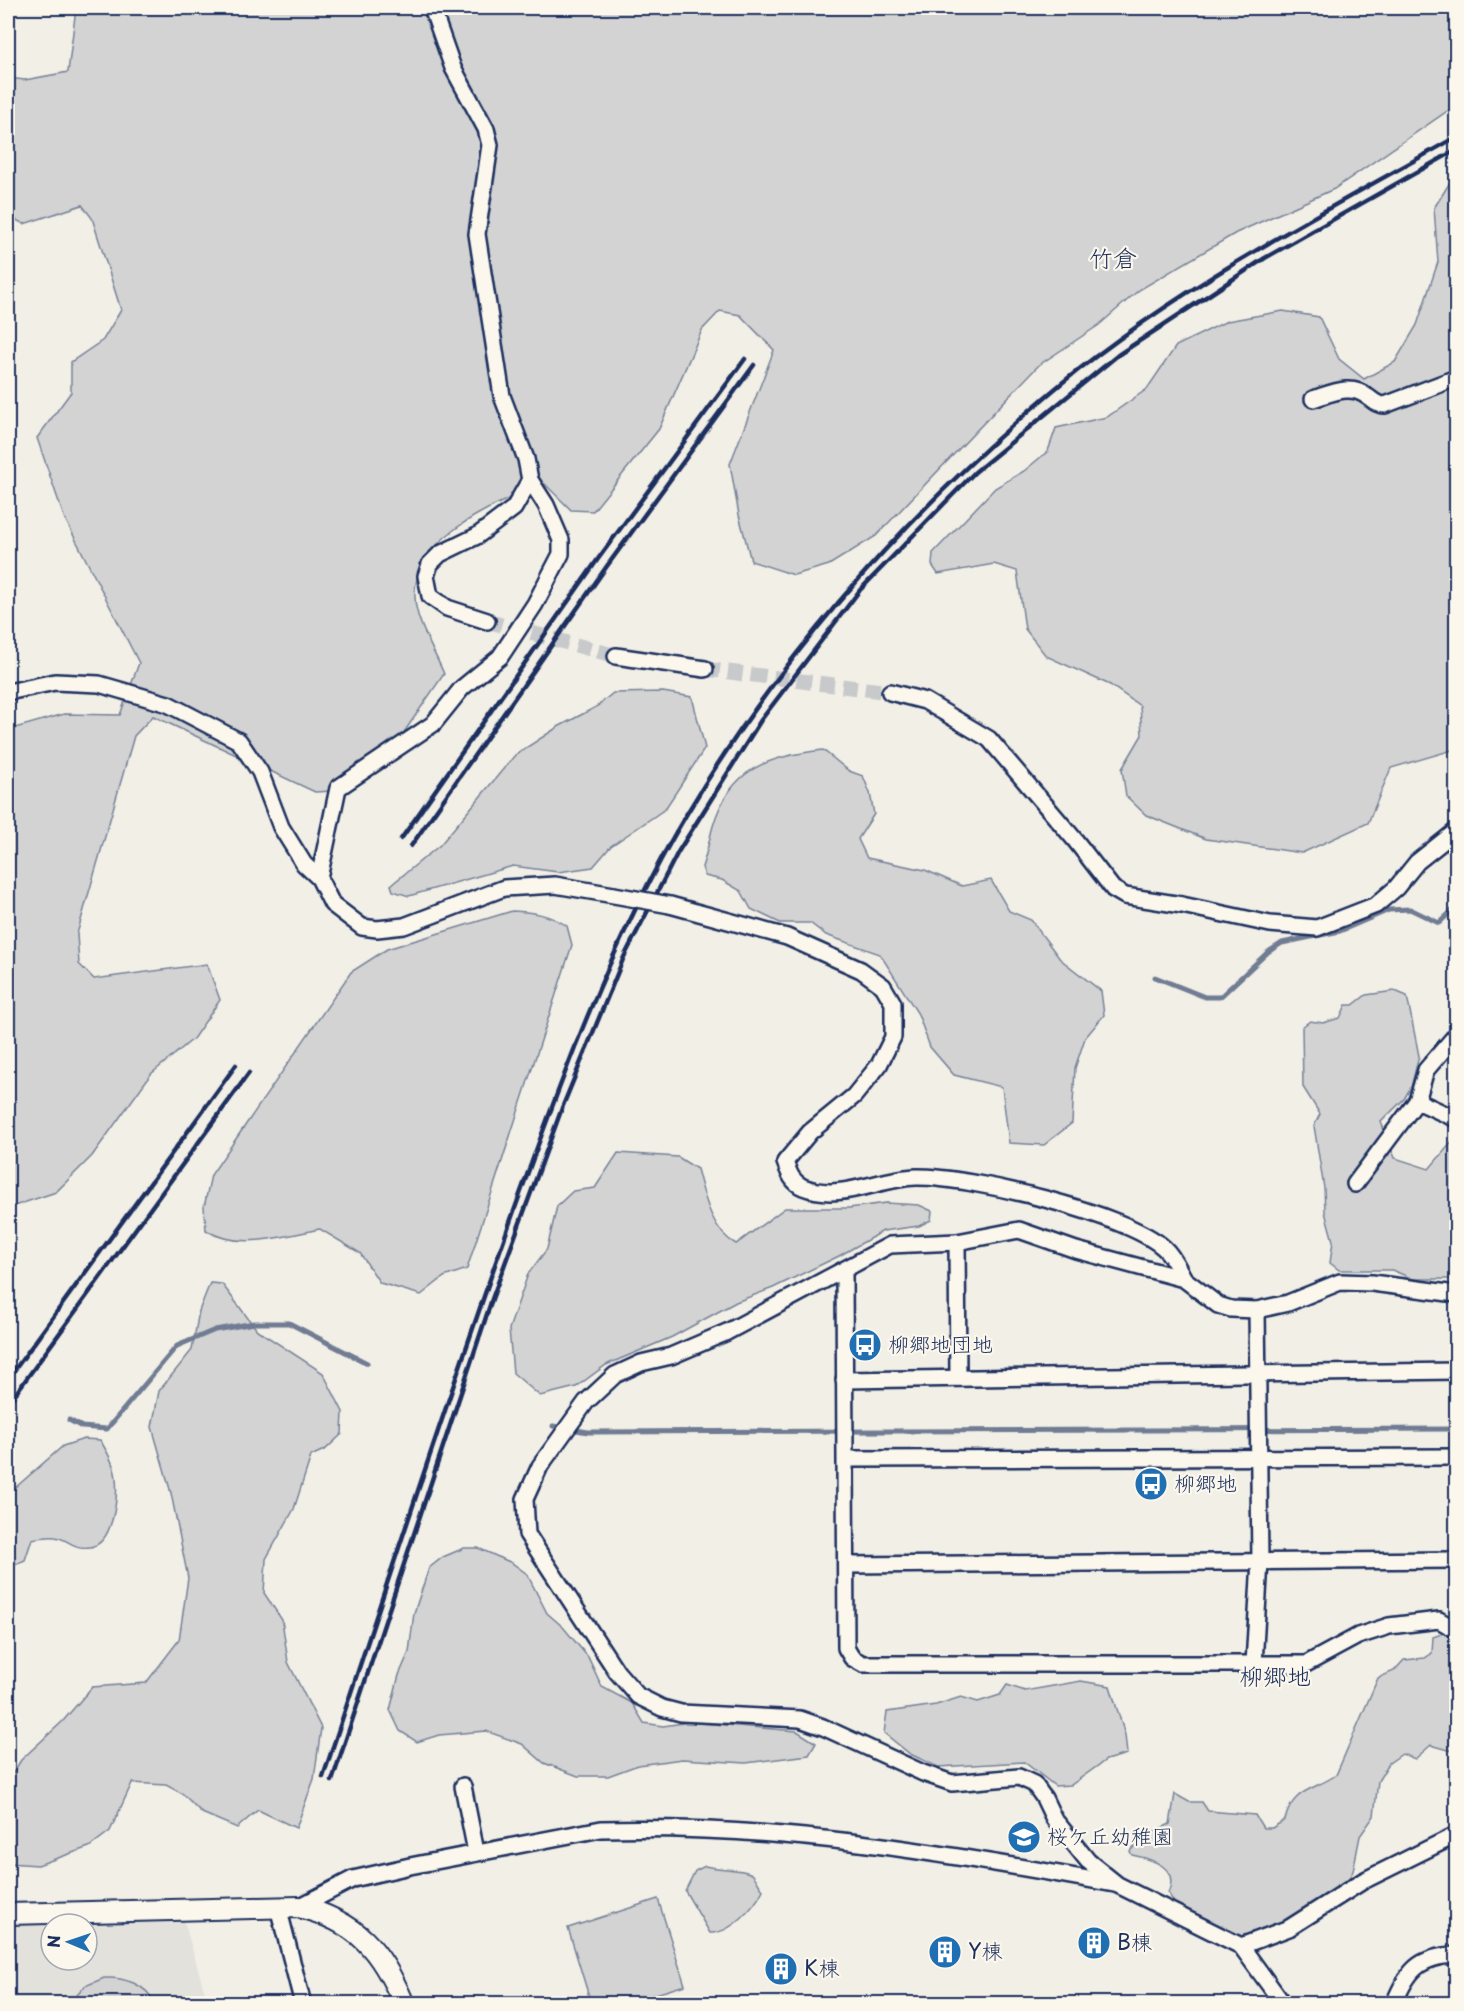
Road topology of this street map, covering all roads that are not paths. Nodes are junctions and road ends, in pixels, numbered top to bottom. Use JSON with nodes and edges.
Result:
{"nodes":[{"id":1,"x":432,"y":8,"type":"edge"},
{"id":2,"x":1456,"y":378,"type":"edge"},
{"id":3,"x":1313,"y":399,"type":"dead end"},
{"id":4,"x":530,"y":480,"type":"junction"},
{"id":5,"x":487,"y":621,"type":"tunnel mouth"},
{"id":6,"x":616,"y":656,"type":"tunnel mouth"},
{"id":7,"x":705,"y":669,"type":"tunnel mouth"},
{"id":8,"x":8,"y":692,"type":"edge"},
{"id":9,"x":890,"y":692,"type":"tunnel mouth"},
{"id":10,"x":1456,"y":831,"type":"edge"},
{"id":11,"x":319,"y":878,"type":"junction"},
{"id":12,"x":1456,"y":1035,"type":"edge"},
{"id":13,"x":1417,"y":1101,"type":"junction"},
{"id":14,"x":1456,"y":1119,"type":"edge"},
{"id":15,"x":1355,"y":1184,"type":"dead end"},
{"id":16,"x":957,"y":1242,"type":"junction"},
{"id":17,"x":844,"y":1272,"type":"junction"},
{"id":18,"x":1184,"y":1279,"type":"junction"},
{"id":19,"x":1456,"y":1294,"type":"edge"},
{"id":20,"x":1257,"y":1310,"type":"junction"},
{"id":21,"x":1456,"y":1371,"type":"edge"},
{"id":22,"x":1256,"y":1372,"type":"junction"},
{"id":23,"x":958,"y":1378,"type":"junction"},
{"id":24,"x":844,"y":1380,"type":"junction"},
{"id":25,"x":1456,"y":1457,"type":"edge"},
{"id":26,"x":1257,"y":1458,"type":"junction"},
{"id":27,"x":846,"y":1459,"type":"junction"},
{"id":28,"x":1456,"y":1560,"type":"edge"},
{"id":29,"x":1260,"y":1561,"type":"junction"},
{"id":30,"x":847,"y":1565,"type":"junction"},
{"id":31,"x":1456,"y":1630,"type":"edge"},
{"id":32,"x":1254,"y":1664,"type":"junction"},
{"id":33,"x":463,"y":1786,"type":"dead end"},
{"id":34,"x":1456,"y":1835,"type":"edge"},
{"id":35,"x":476,"y":1852,"type":"junction"},
{"id":36,"x":1118,"y":1885,"type":"junction"},
{"id":37,"x":279,"y":1907,"type":"junction"},
{"id":38,"x":299,"y":1907,"type":"junction"},
{"id":39,"x":8,"y":1914,"type":"edge"},
{"id":40,"x":1241,"y":1947,"type":"junction"},
{"id":41,"x":1456,"y":1955,"type":"edge"},
{"id":42,"x":303,"y":2004,"type":"edge"},
{"id":43,"x":404,"y":2004,"type":"edge"},
{"id":44,"x":1283,"y":2004,"type":"edge"},
{"id":45,"x":1394,"y":2004,"type":"edge"}],
"edges":[{"from":1,"to":4,"type":"street"},
{"from":2,"to":3,"type":"street"},
{"from":4,"to":5,"type":"street"},
{"from":4,"to":11,"type":"street"},
{"from":6,"to":7,"type":"street"},
{"from":8,"to":11,"type":"street"},
{"from":9,"to":10,"type":"street"},
{"from":11,"to":18,"type":"street","bridge":true},
{"from":12,"to":13,"type":"street"},
{"from":13,"to":14,"type":"street"},
{"from":13,"to":15,"type":"street"},
{"from":16,"to":17,"type":"street"},
{"from":16,"to":18,"type":"street"},
{"from":16,"to":23,"type":"street"},
{"from":17,"to":24,"type":"street"},
{"from":17,"to":36,"type":"street"},
{"from":18,"to":20,"type":"street"},
{"from":19,"to":20,"type":"street"},
{"from":20,"to":22,"type":"street"},
{"from":21,"to":22,"type":"street"},
{"from":22,"to":23,"type":"street"},
{"from":22,"to":26,"type":"street"},
{"from":23,"to":24,"type":"street"},
{"from":24,"to":27,"type":"street"},
{"from":25,"to":26,"type":"street"},
{"from":26,"to":27,"type":"street"},
{"from":26,"to":29,"type":"street"},
{"from":27,"to":30,"type":"street"},
{"from":28,"to":29,"type":"street"},
{"from":29,"to":30,"type":"street"},
{"from":29,"to":32,"type":"street"},
{"from":30,"to":32,"type":"street"},
{"from":31,"to":32,"type":"street"},
{"from":33,"to":35,"type":"street"},
{"from":34,"to":40,"type":"street"},
{"from":35,"to":36,"type":"street"},
{"from":35,"to":38,"type":"street"},
{"from":36,"to":40,"type":"street"},
{"from":37,"to":38,"type":"street"},
{"from":37,"to":39,"type":"street"},
{"from":37,"to":42,"type":"street"},
{"from":38,"to":43,"type":"street"},
{"from":40,"to":44,"type":"street"},
{"from":41,"to":45,"type":"street"}]}
